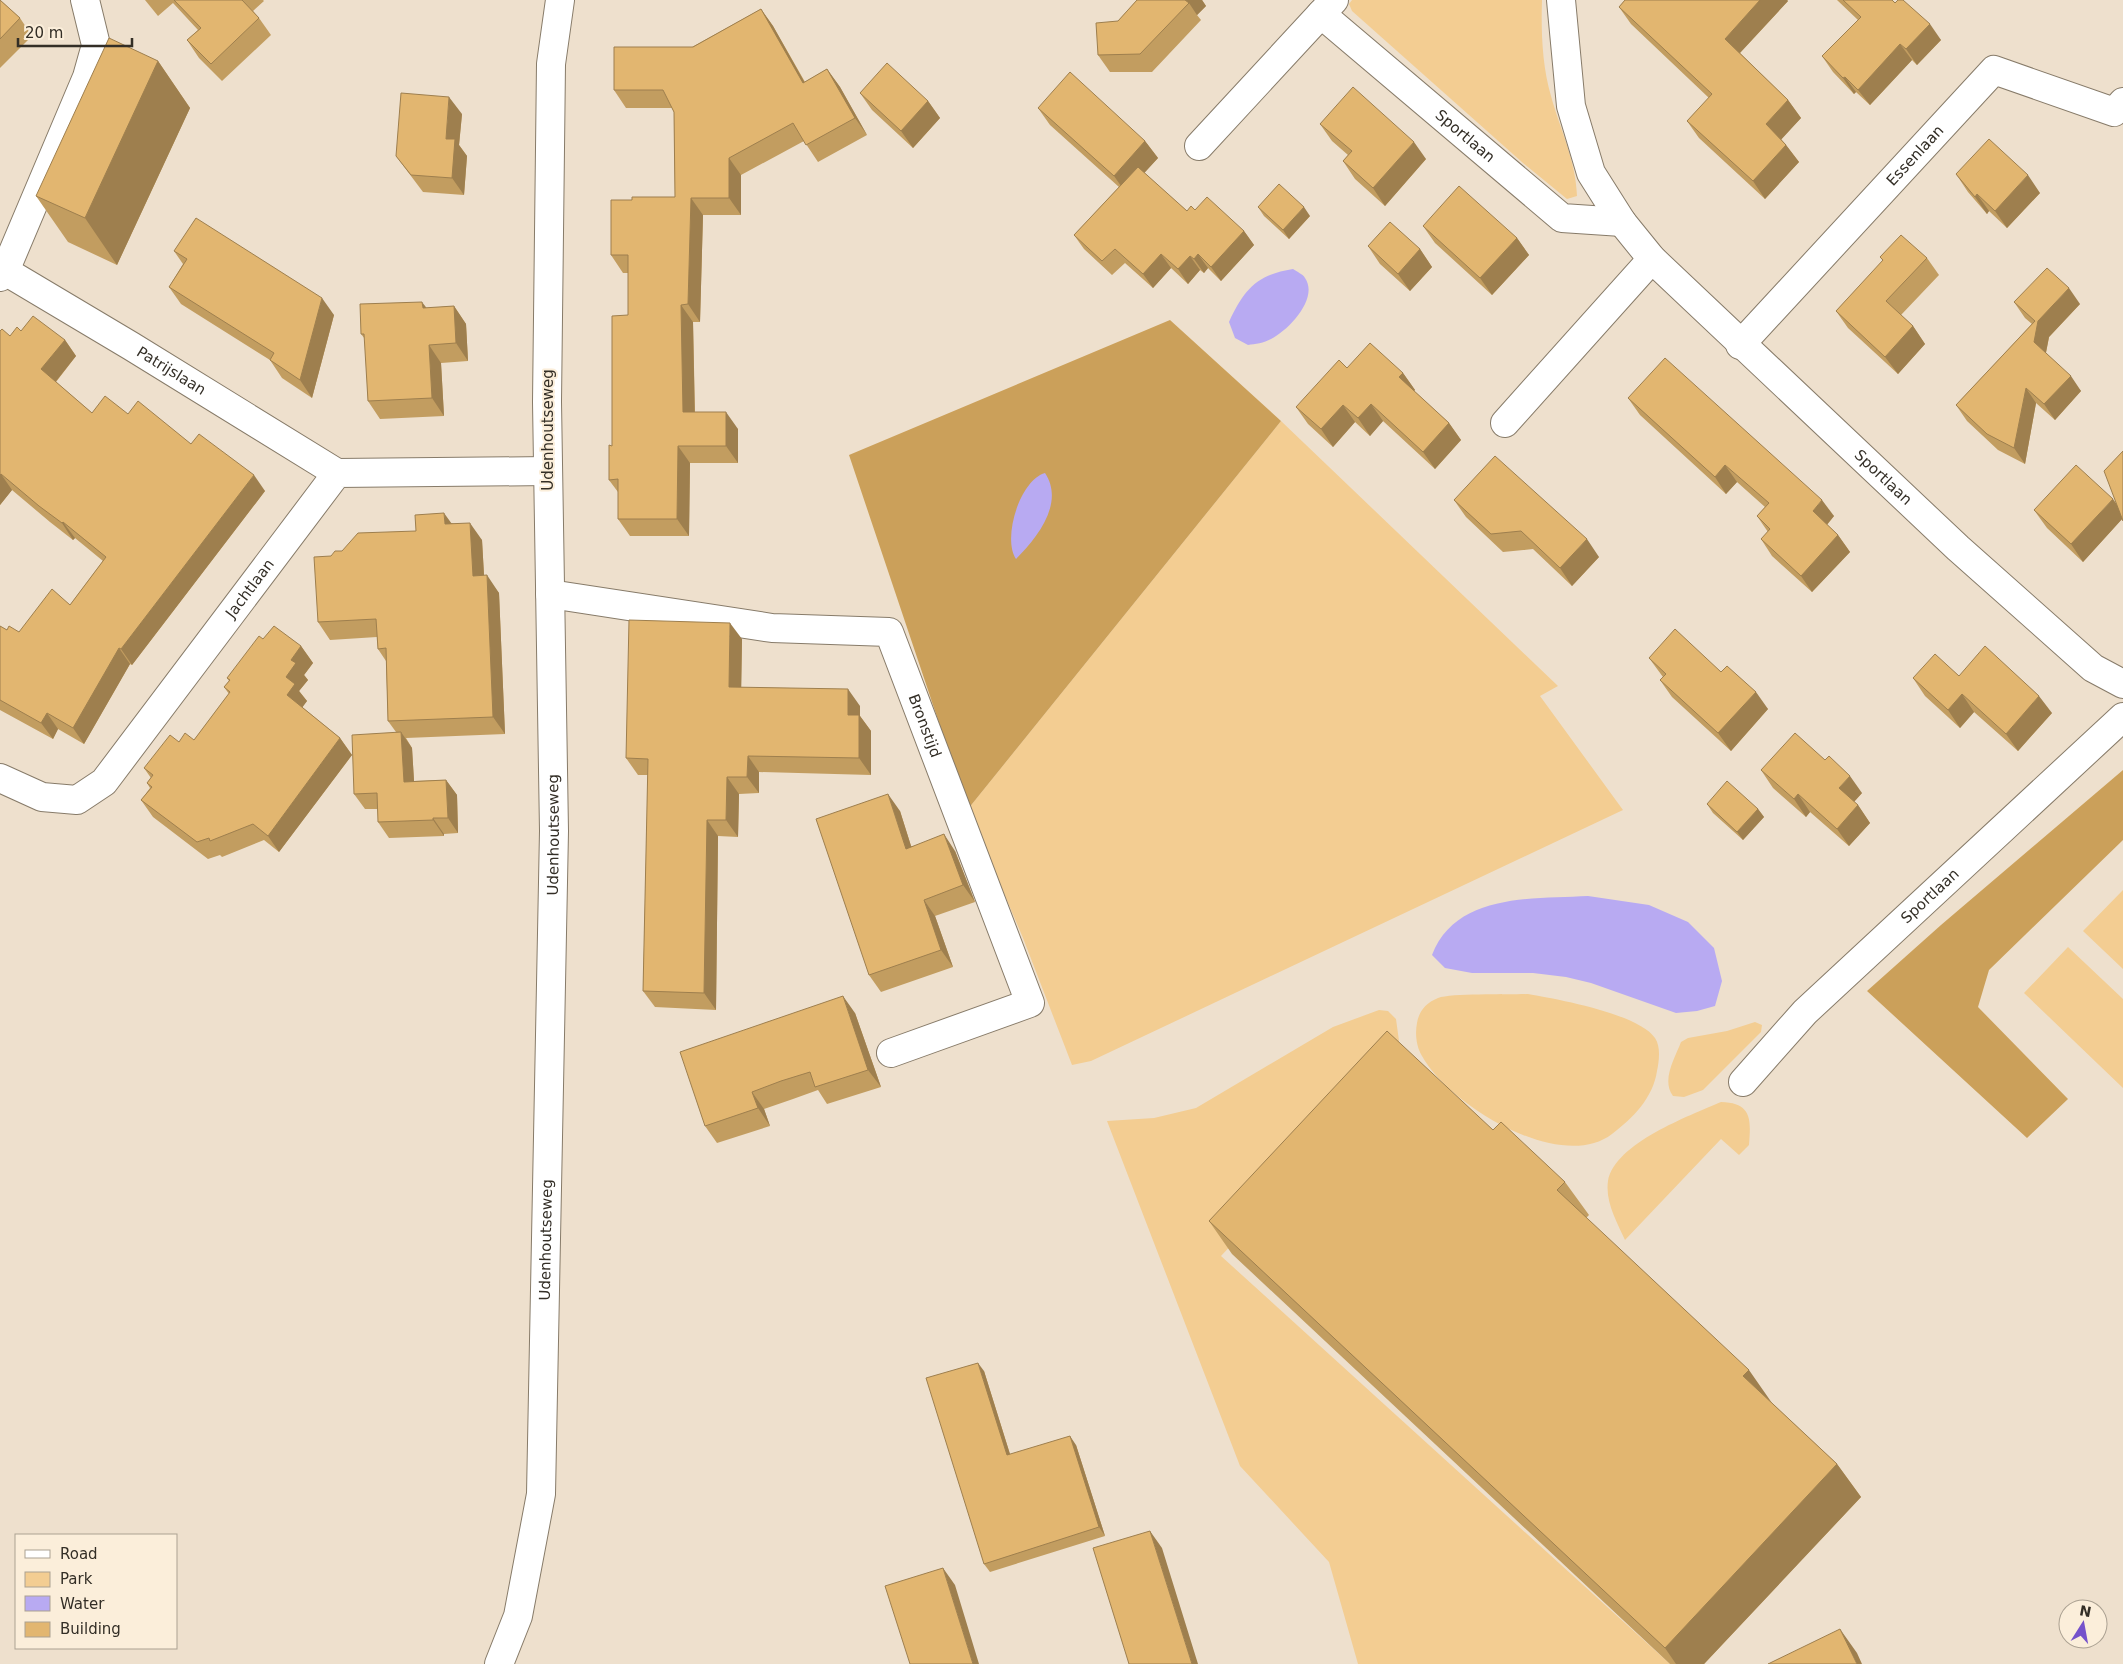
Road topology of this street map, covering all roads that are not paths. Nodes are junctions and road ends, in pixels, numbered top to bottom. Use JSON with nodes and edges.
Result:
{"nodes":[{"id":1,"x":85,"y":0,"type":"edge"},
{"id":2,"x":560,"y":0,"type":"edge"},
{"id":3,"x":1561,"y":0,"type":"edge"},
{"id":4,"x":1327,"y":7,"type":"edge"},
{"id":5,"x":2123,"y":102,"type":"edge"},
{"id":6,"x":1199,"y":146,"type":"dead end"},
{"id":7,"x":1622,"y":222,"type":"junction"},
{"id":8,"x":1652,"y":259,"type":"junction"},
{"id":9,"x":2,"y":274,"type":"edge"},
{"id":10,"x":1740,"y":345,"type":"junction"},
{"id":11,"x":1505,"y":424,"type":"dead end"},
{"id":12,"x":548,"y":471,"type":"junction"},
{"id":13,"x":337,"y":473,"type":"junction"},
{"id":14,"x":550,"y":594,"type":"junction"},
{"id":15,"x":2123,"y":684,"type":"edge"},
{"id":16,"x":2123,"y":717,"type":"edge"},
{"id":17,"x":0,"y":778,"type":"edge"},
{"id":18,"x":891,"y":1053,"type":"dead end"},
{"id":19,"x":1743,"y":1082,"type":"dead end"},
{"id":20,"x":499,"y":1664,"type":"edge"}],
"edges":[{"from":1,"to":9,"type":"street","name":"Patrijslaan"},
{"from":2,"to":12,"type":"street","name":"Udenhoutseweg"},
{"from":3,"to":7,"type":"street","name":"Sportlaan"},
{"from":4,"to":6,"type":"street","name":"Sportlaan"},
{"from":4,"to":7,"type":"street","name":"Sportlaan"},
{"from":5,"to":10,"type":"street","name":"Essenlaan"},
{"from":7,"to":8,"type":"street","name":"Sportlaan"},
{"from":8,"to":10,"type":"street","name":"Sportlaan"},
{"from":8,"to":11,"type":"street"},
{"from":9,"to":13,"type":"street","name":"Patrijslaan"},
{"from":10,"to":15,"type":"street","name":"Sportlaan"},
{"from":12,"to":13,"type":"street"},
{"from":12,"to":14,"type":"street","name":"Udenhoutseweg"},
{"from":13,"to":17,"type":"street","name":"Jachtlaan"},
{"from":14,"to":18,"type":"street","name":"Bronstijd"},
{"from":14,"to":20,"type":"street","name":"Udenhoutseweg"},
{"from":16,"to":19,"type":"street","name":"Sportlaan"}]}
